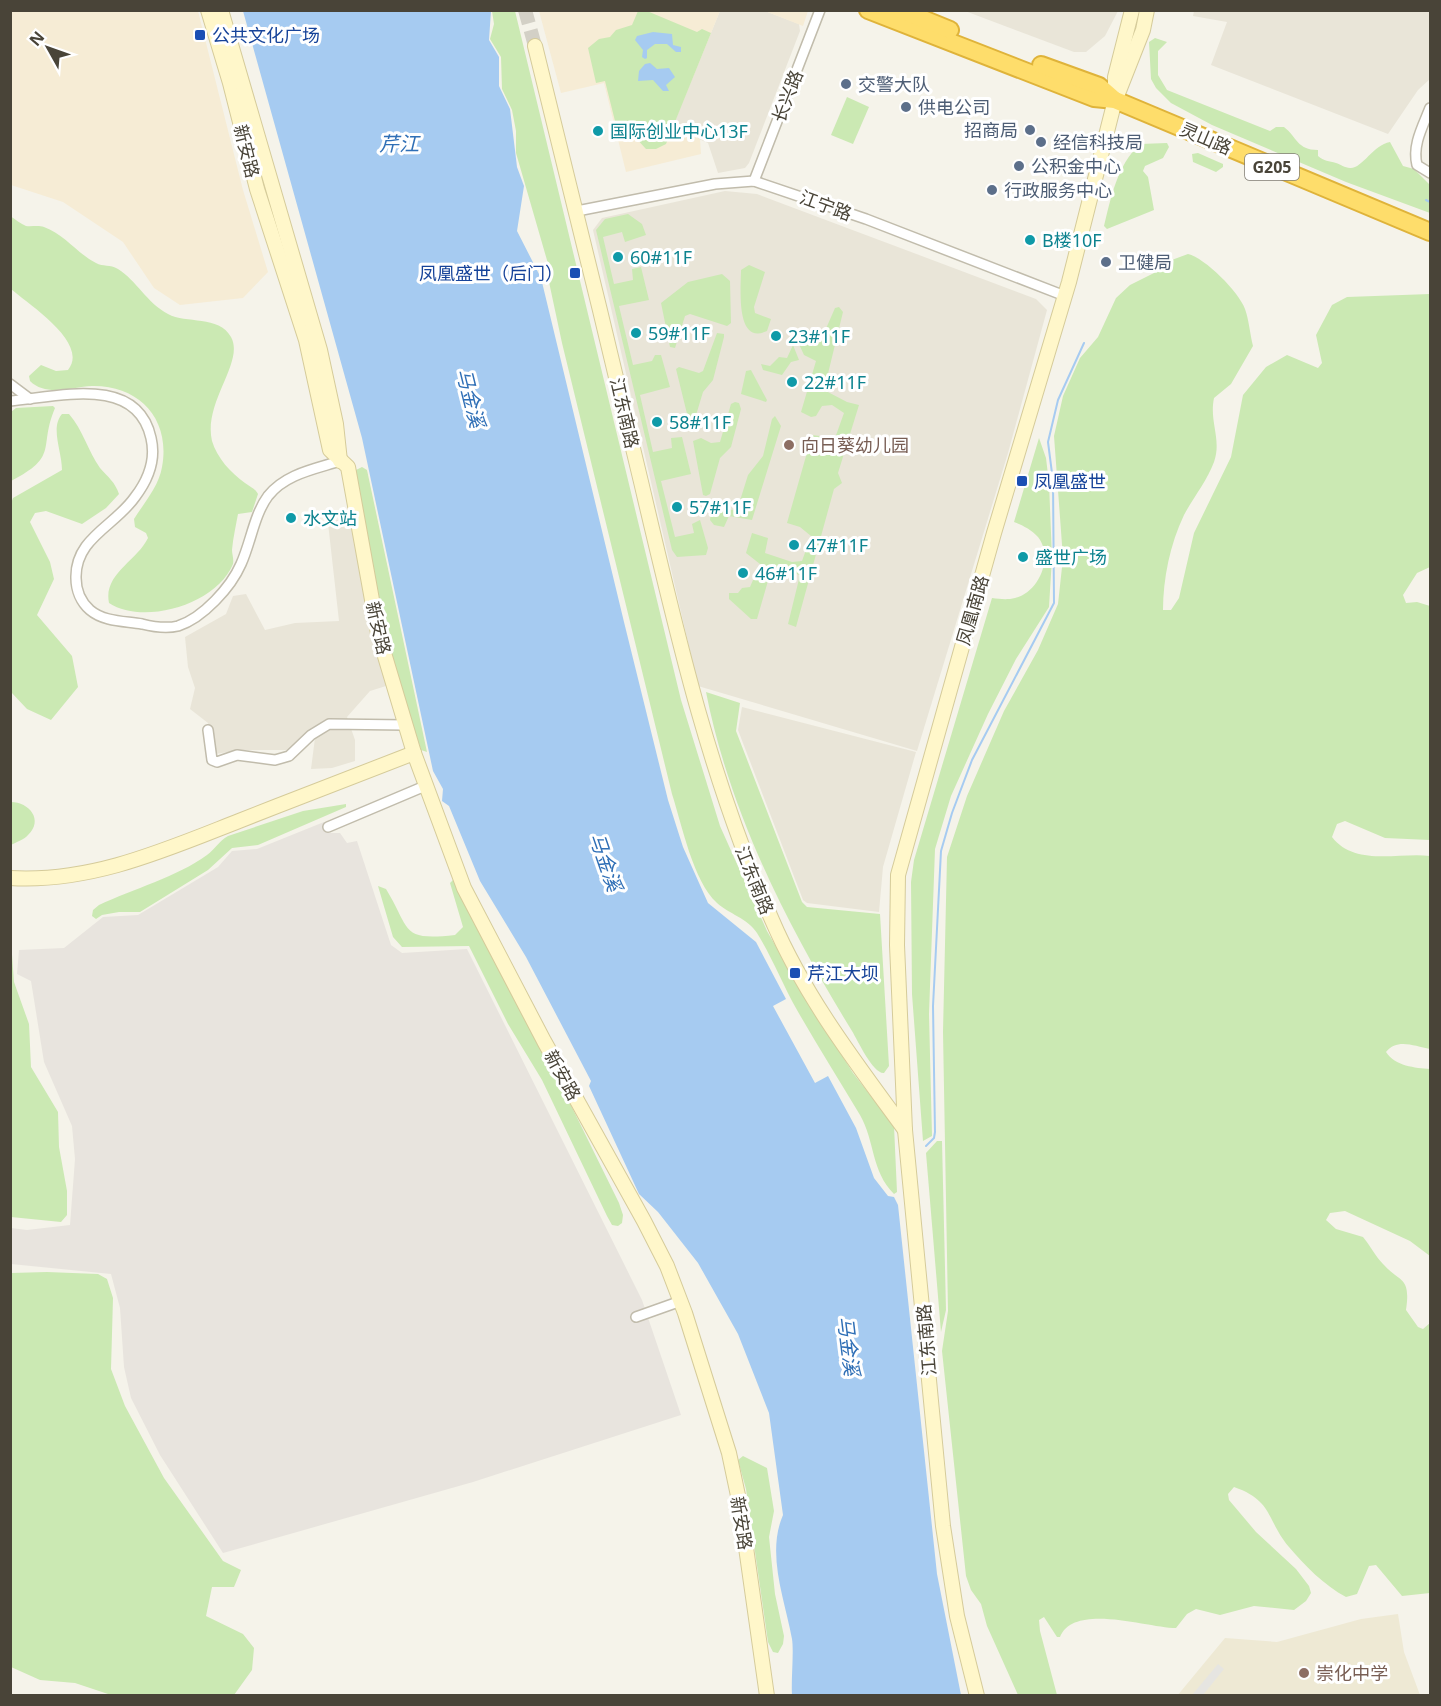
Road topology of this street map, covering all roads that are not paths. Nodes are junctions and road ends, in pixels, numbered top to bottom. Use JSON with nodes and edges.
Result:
{"nodes":[{"id":1,"x":208,"y":10,"type":"edge"},
{"id":2,"x":221,"y":10,"type":"edge"},
{"id":3,"x":820,"y":10,"type":"edge"},
{"id":4,"x":868,"y":10,"type":"edge"},
{"id":5,"x":901,"y":10,"type":"edge"},
{"id":6,"x":1132,"y":10,"type":"edge"},
{"id":7,"x":1147,"y":10,"type":"edge"},
{"id":8,"x":535,"y":46,"type":"tunnel mouth"},
{"id":9,"x":1115,"y":100,"type":"junction"},
{"id":10,"x":1431,"y":108,"type":"edge"},
{"id":11,"x":1431,"y":173,"type":"edge"},
{"id":12,"x":754,"y":181,"type":"junction"},
{"id":13,"x":577,"y":211,"type":"junction"},
{"id":14,"x":1431,"y":232,"type":"edge"},
{"id":15,"x":1065,"y":296,"type":"junction"},
{"id":16,"x":10,"y":384,"type":"edge"},
{"id":17,"x":30,"y":399,"type":"junction"},
{"id":18,"x":10,"y":401,"type":"edge"},
{"id":19,"x":340,"y":461,"type":"junction"},
{"id":20,"x":405,"y":724,"type":"junction"},
{"id":21,"x":208,"y":730,"type":"dead end"},
{"id":22,"x":414,"y":753,"type":"junction"},
{"id":23,"x":425,"y":786,"type":"junction"},
{"id":24,"x":328,"y":827,"type":"dead end"},
{"id":25,"x":10,"y":878,"type":"edge"},
{"id":26,"x":905,"y":1130,"type":"junction"},
{"id":27,"x":681,"y":1301,"type":"junction"},
{"id":28,"x":636,"y":1317,"type":"dead end"},
{"id":29,"x":767,"y":1695,"type":"edge"},
{"id":30,"x":977,"y":1695,"type":"edge"}],
"edges":[{"from":1,"to":19,"type":"main road","name":"新安路"},
{"from":2,"to":19,"type":"main road","name":"新安路"},
{"from":3,"to":12,"type":"street","name":"长兴路"},
{"from":4,"to":9,"type":"highway","name":"灵山路"},
{"from":5,"to":9,"type":"highway","name":"灵山路","number":"G205"},
{"from":6,"to":9,"type":"main road"},
{"from":7,"to":9,"type":"main road"},
{"from":8,"to":13,"type":"main road","name":"江东南路"},
{"from":9,"to":14,"type":"highway","name":"灵山路","number":"G205"},
{"from":9,"to":15,"type":"main road","name":"凤凰南路"},
{"from":10,"to":11,"type":"street"},
{"from":12,"to":13,"type":"street","name":"江宁路"},
{"from":12,"to":15,"type":"street","name":"江宁路"},
{"from":13,"to":26,"type":"main road","name":"江东南路"},
{"from":15,"to":26,"type":"main road","name":"凤凰南路"},
{"from":16,"to":17,"type":"street"},
{"from":17,"to":18,"type":"street"},
{"from":17,"to":19,"type":"street"},
{"from":19,"to":20,"type":"main road","name":"新安路"},
{"from":20,"to":21,"type":"street"},
{"from":20,"to":22,"type":"main road","name":"新安路"},
{"from":22,"to":23,"type":"main road","name":"新安路"},
{"from":22,"to":25,"type":"main road"},
{"from":23,"to":24,"type":"street"},
{"from":23,"to":27,"type":"main road","name":"新安路"},
{"from":26,"to":30,"type":"main road","name":"江东南路"},
{"from":27,"to":28,"type":"street"},
{"from":27,"to":29,"type":"main road","name":"新安路"}]}
